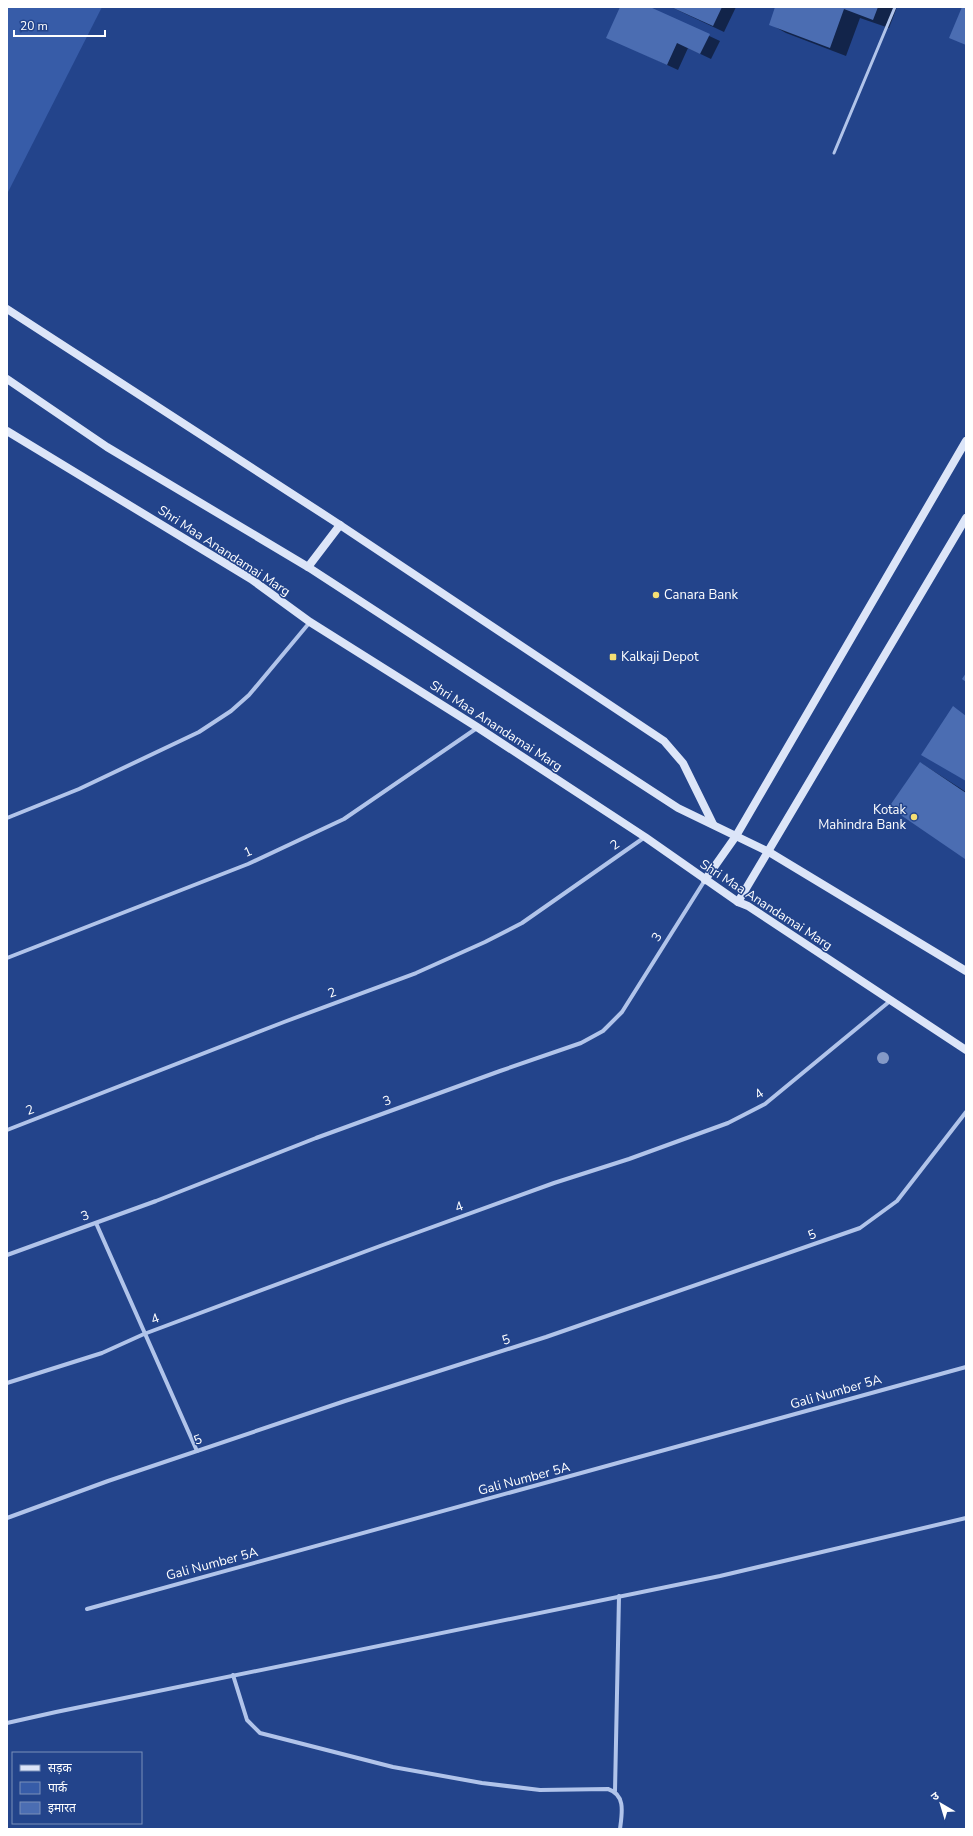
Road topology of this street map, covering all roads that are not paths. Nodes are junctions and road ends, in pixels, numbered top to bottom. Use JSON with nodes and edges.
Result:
{"nodes":[{"id":1,"x":895,"y":7,"type":"edge"},
{"id":2,"x":834,"y":153,"type":"dead end"},
{"id":3,"x":7,"y":310,"type":"edge"},
{"id":4,"x":7,"y":379,"type":"edge"},
{"id":5,"x":7,"y":431,"type":"edge"},
{"id":6,"x":966,"y":441,"type":"edge"},
{"id":7,"x":966,"y":518,"type":"edge"},
{"id":8,"x":340,"y":525,"type":"junction"},
{"id":9,"x":308,"y":567,"type":"junction"},
{"id":10,"x":310,"y":622,"type":"junction"},
{"id":11,"x":477,"y":727,"type":"junction"},
{"id":12,"x":7,"y":818,"type":"edge"},
{"id":13,"x":713,"y":824,"type":"junction"},
{"id":14,"x":736,"y":836,"type":"junction"},
{"id":15,"x":644,"y":837,"type":"junction"},
{"id":16,"x":769,"y":852,"type":"junction"},
{"id":17,"x":705,"y":880,"type":"junction"},
{"id":18,"x":738,"y":902,"type":"junction"},
{"id":19,"x":7,"y":958,"type":"edge"},
{"id":20,"x":966,"y":971,"type":"edge"},
{"id":21,"x":890,"y":1001,"type":"junction"},
{"id":22,"x":966,"y":1050,"type":"edge"},
{"id":23,"x":966,"y":1112,"type":"edge"},
{"id":24,"x":7,"y":1130,"type":"edge"},
{"id":25,"x":96,"y":1223,"type":"junction"},
{"id":26,"x":7,"y":1255,"type":"edge"},
{"id":27,"x":144,"y":1334,"type":"junction"},
{"id":28,"x":966,"y":1367,"type":"edge"},
{"id":29,"x":7,"y":1383,"type":"edge"},
{"id":30,"x":197,"y":1451,"type":"junction"},
{"id":31,"x":7,"y":1518,"type":"edge"},
{"id":32,"x":966,"y":1518,"type":"edge"},
{"id":33,"x":619,"y":1596,"type":"junction"},
{"id":34,"x":87,"y":1609,"type":"dead end"},
{"id":35,"x":232,"y":1675,"type":"junction"},
{"id":36,"x":7,"y":1723,"type":"edge"},
{"id":37,"x":615,"y":1791,"type":"junction"},
{"id":38,"x":620,"y":1829,"type":"edge"}],
"edges":[{"from":1,"to":2,"type":"lane"},
{"from":3,"to":8,"type":"main road"},
{"from":4,"to":9,"type":"main road","name":"Shri Maa Anandamai Marg"},
{"from":5,"to":10,"type":"main road","name":"Shri Maa Anandamai Marg"},
{"from":6,"to":14,"type":"main road"},
{"from":7,"to":16,"type":"main road"},
{"from":8,"to":9,"type":"main road"},
{"from":8,"to":13,"type":"main road"},
{"from":9,"to":13,"type":"main road","name":"Shri Maa Anandamai Marg"},
{"from":10,"to":11,"type":"main road","name":"Shri Maa Anandamai Marg"},
{"from":10,"to":12,"type":"street"},
{"from":11,"to":15,"type":"main road","name":"Shri Maa Anandamai Marg"},
{"from":11,"to":19,"type":"street","name":"1"},
{"from":13,"to":14,"type":"main road","name":"Shri Maa Anandamai Marg"},
{"from":14,"to":16,"type":"main road","name":"Shri Maa Anandamai Marg"},
{"from":14,"to":17,"type":"main road"},
{"from":15,"to":17,"type":"main road","name":"Shri Maa Anandamai Marg"},
{"from":15,"to":24,"type":"street","name":"2"},
{"from":16,"to":18,"type":"main road"},
{"from":16,"to":20,"type":"main road","name":"Shri Maa Anandamai Marg"},
{"from":17,"to":18,"type":"main road","name":"Shri Maa Anandamai Marg"},
{"from":17,"to":25,"type":"street","name":"3"},
{"from":18,"to":21,"type":"main road","name":"Shri Maa Anandamai Marg"},
{"from":21,"to":22,"type":"main road","name":"Shri Maa Anandamai Marg"},
{"from":21,"to":27,"type":"street","name":"4"},
{"from":23,"to":30,"type":"street","name":"5"},
{"from":25,"to":26,"type":"street","name":"3"},
{"from":25,"to":27,"type":"street"},
{"from":27,"to":29,"type":"street","name":"4"},
{"from":27,"to":30,"type":"street"},
{"from":28,"to":34,"type":"street","name":"Gali Number 5A"},
{"from":30,"to":31,"type":"street","name":"5"},
{"from":32,"to":33,"type":"street"},
{"from":33,"to":35,"type":"street"},
{"from":33,"to":37,"type":"street"},
{"from":35,"to":36,"type":"street"},
{"from":35,"to":37,"type":"street"},
{"from":37,"to":38,"type":"street"}]}
